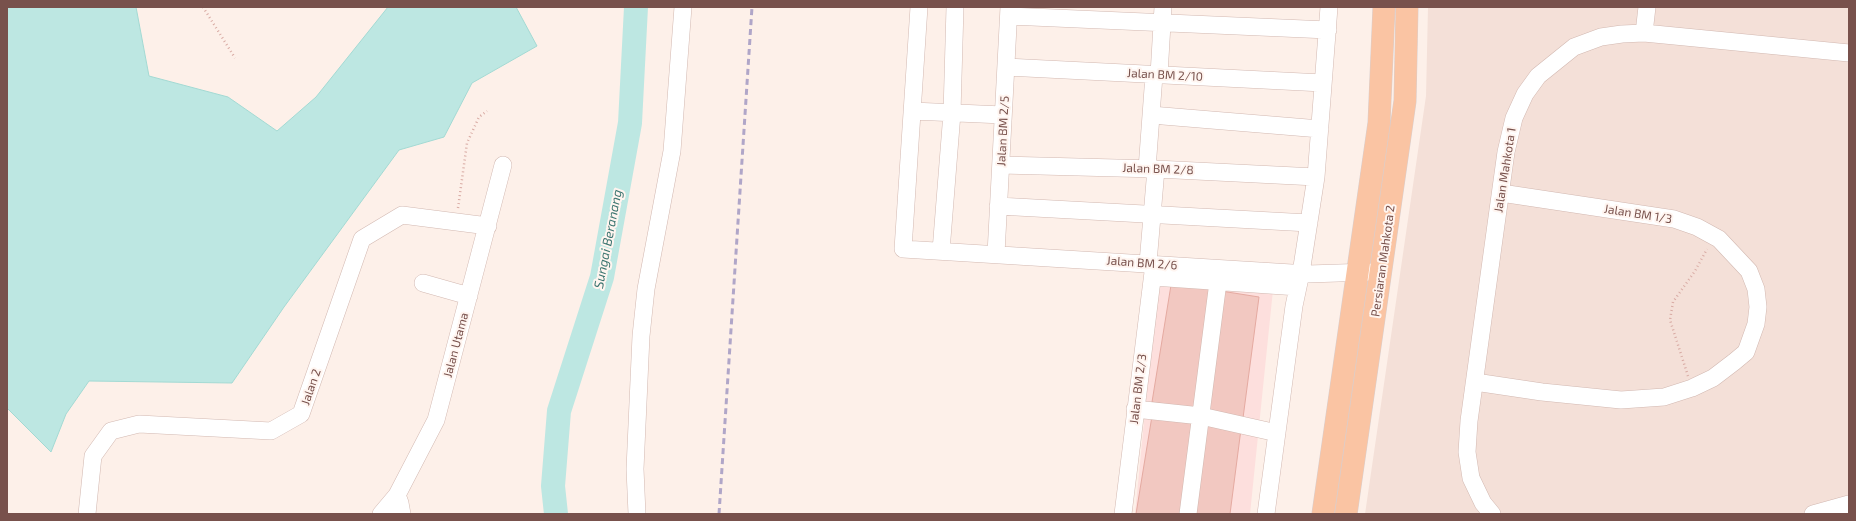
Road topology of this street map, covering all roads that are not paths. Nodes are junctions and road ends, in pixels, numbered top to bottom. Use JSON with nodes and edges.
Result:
{"nodes":[{"id":1,"x":683,"y":7,"type":"edge"},
{"id":2,"x":919,"y":7,"type":"edge"},
{"id":3,"x":955,"y":7,"type":"edge"},
{"id":4,"x":1329,"y":7,"type":"edge"},
{"id":5,"x":1384,"y":7,"type":"edge"},
{"id":6,"x":1407,"y":7,"type":"edge"},
{"id":7,"x":1647,"y":7,"type":"edge"},
{"id":8,"x":1009,"y":11,"type":"edge"},
{"id":9,"x":1163,"y":14,"type":"edge"},
{"id":10,"x":1328,"y":30,"type":"junction"},
{"id":11,"x":1644,"y":33,"type":"junction"},
{"id":12,"x":1849,"y":53,"type":"edge"},
{"id":13,"x":1006,"y":67,"type":"junction"},
{"id":14,"x":1157,"y":75,"type":"junction"},
{"id":15,"x":1324,"y":83,"type":"junction"},
{"id":16,"x":912,"y":111,"type":"junction"},
{"id":17,"x":952,"y":113,"type":"junction"},
{"id":18,"x":1004,"y":115,"type":"junction"},
{"id":19,"x":1151,"y":115,"type":"junction"},
{"id":20,"x":1320,"y":129,"type":"junction"},
{"id":21,"x":503,"y":165,"type":"dead end"},
{"id":22,"x":1001,"y":165,"type":"junction"},
{"id":23,"x":1151,"y":169,"type":"junction"},
{"id":24,"x":1316,"y":177,"type":"junction"},
{"id":25,"x":1501,"y":193,"type":"junction"},
{"id":26,"x":998,"y":206,"type":"junction"},
{"id":27,"x":1153,"y":215,"type":"junction"},
{"id":28,"x":1309,"y":223,"type":"junction"},
{"id":29,"x":488,"y":226,"type":"junction"},
{"id":30,"x":941,"y":251,"type":"junction"},
{"id":31,"x":996,"y":254,"type":"junction"},
{"id":32,"x":1152,"y":268,"type":"junction"},
{"id":33,"x":1357,"y":272,"type":"junction"},
{"id":34,"x":1381,"y":273,"type":"junction"},
{"id":35,"x":1300,"y":280,"type":"junction"},
{"id":36,"x":1218,"y":282,"type":"junction"},
{"id":37,"x":423,"y":283,"type":"dead end"},
{"id":38,"x":469,"y":296,"type":"junction"},
{"id":39,"x":1475,"y":382,"type":"junction"},
{"id":40,"x":1135,"y":409,"type":"junction"},
{"id":41,"x":1200,"y":416,"type":"junction"},
{"id":42,"x":1277,"y":433,"type":"junction"},
{"id":43,"x":397,"y":495,"type":"junction"},
{"id":44,"x":1849,"y":504,"type":"edge"},
{"id":45,"x":87,"y":514,"type":"edge"},
{"id":46,"x":381,"y":514,"type":"edge"},
{"id":47,"x":402,"y":514,"type":"edge"},
{"id":48,"x":636,"y":514,"type":"edge"},
{"id":49,"x":1123,"y":514,"type":"edge"},
{"id":50,"x":1188,"y":514,"type":"edge"},
{"id":51,"x":1266,"y":514,"type":"edge"},
{"id":52,"x":1323,"y":514,"type":"edge"},
{"id":53,"x":1346,"y":514,"type":"edge"},
{"id":54,"x":1492,"y":514,"type":"edge"},
{"id":55,"x":1813,"y":514,"type":"edge"}],
"edges":[{"from":1,"to":48,"type":"street"},
{"from":2,"to":16,"type":"street"},
{"from":3,"to":17,"type":"street"},
{"from":4,"to":10,"type":"street"},
{"from":5,"to":33,"type":"main road","name":"Persiaran Mahkota 2"},
{"from":6,"to":34,"type":"main road","name":"Persiaran Mahkota 2"},
{"from":7,"to":11,"type":"street"},
{"from":8,"to":9,"type":"street"},
{"from":8,"to":13,"type":"street","name":"Jalan BM 2/5"},
{"from":9,"to":10,"type":"street"},
{"from":9,"to":14,"type":"street","name":"Jalan BM 2/3"},
{"from":10,"to":15,"type":"street"},
{"from":11,"to":12,"type":"street","name":"Jalan Mahkota 1"},
{"from":11,"to":25,"type":"street","name":"Jalan Mahkota 1"},
{"from":13,"to":14,"type":"street","name":"Jalan BM 2/10"},
{"from":13,"to":18,"type":"street","name":"Jalan BM 2/5"},
{"from":14,"to":15,"type":"street","name":"Jalan BM 2/10"},
{"from":14,"to":19,"type":"street","name":"Jalan BM 2/3"},
{"from":15,"to":20,"type":"street"},
{"from":16,"to":17,"type":"street"},
{"from":16,"to":30,"type":"street","name":"Jalan BM 2/6"},
{"from":17,"to":18,"type":"street"},
{"from":17,"to":30,"type":"street"},
{"from":18,"to":22,"type":"street","name":"Jalan BM 2/5"},
{"from":19,"to":20,"type":"street"},
{"from":19,"to":23,"type":"street","name":"Jalan BM 2/3"},
{"from":20,"to":24,"type":"street"},
{"from":21,"to":29,"type":"street","name":"Jalan Utama"},
{"from":22,"to":23,"type":"street","name":"Jalan BM 2/8"},
{"from":22,"to":26,"type":"street","name":"Jalan BM 2/5"},
{"from":23,"to":24,"type":"street","name":"Jalan BM 2/8"},
{"from":23,"to":27,"type":"street","name":"Jalan BM 2/3"},
{"from":24,"to":28,"type":"street"},
{"from":25,"to":39,"type":"street","name":"Jalan Mahkota 1"},
{"from":25,"to":39,"type":"street","name":"Jalan BM 1/3"},
{"from":26,"to":27,"type":"street"},
{"from":26,"to":31,"type":"street","name":"Jalan BM 2/5"},
{"from":27,"to":28,"type":"street"},
{"from":27,"to":32,"type":"street","name":"Jalan BM 2/3"},
{"from":28,"to":35,"type":"street"},
{"from":29,"to":38,"type":"street","name":"Jalan Utama"},
{"from":29,"to":45,"type":"street","name":"Jalan 2"},
{"from":30,"to":31,"type":"street","name":"Jalan BM 2/6"},
{"from":31,"to":32,"type":"street","name":"Jalan BM 2/6"},
{"from":32,"to":35,"type":"street","name":"Jalan BM 2/6"},
{"from":32,"to":36,"type":"street"},
{"from":32,"to":40,"type":"street","name":"Jalan BM 2/3"},
{"from":33,"to":34,"type":"street","name":"Jalan BM 2/6"},
{"from":33,"to":35,"type":"street","name":"Jalan BM 2/6"},
{"from":33,"to":52,"type":"main road","name":"Persiaran Mahkota 2"},
{"from":34,"to":53,"type":"main road","name":"Persiaran Mahkota 2"},
{"from":35,"to":36,"type":"street"},
{"from":35,"to":42,"type":"street"},
{"from":36,"to":41,"type":"street"},
{"from":37,"to":38,"type":"street"},
{"from":38,"to":43,"type":"street","name":"Jalan Utama"},
{"from":39,"to":54,"type":"street","name":"Jalan Mahkota 1"},
{"from":40,"to":41,"type":"street"},
{"from":40,"to":49,"type":"street","name":"Jalan BM 2/3"},
{"from":41,"to":42,"type":"street"},
{"from":41,"to":50,"type":"street"},
{"from":42,"to":51,"type":"street"},
{"from":43,"to":46,"type":"street","name":"Jalan Utama"},
{"from":43,"to":47,"type":"street"},
{"from":44,"to":55,"type":"street"}]}
